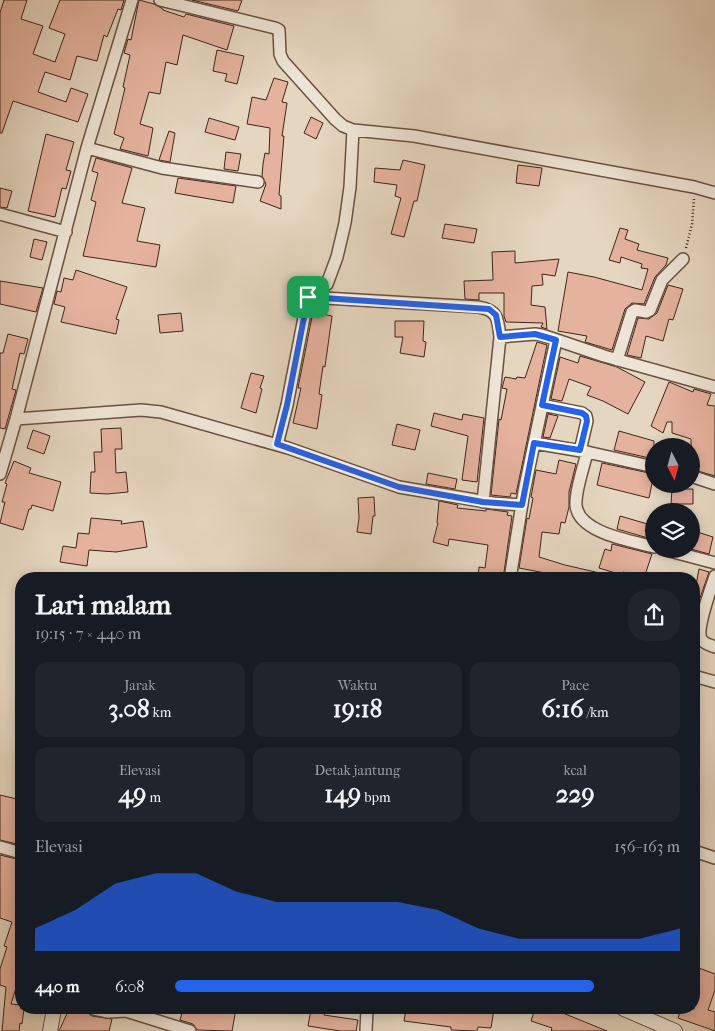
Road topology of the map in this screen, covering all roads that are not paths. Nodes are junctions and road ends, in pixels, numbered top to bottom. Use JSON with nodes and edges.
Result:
{"nodes":[{"id":1,"x":132,"y":0,"type":"edge"},
{"id":2,"x":160,"y":0,"type":"edge"},
{"id":3,"x":354,"y":130,"type":"junction"},
{"id":4,"x":88,"y":148,"type":"junction"},
{"id":5,"x":258,"y":182,"type":"dead end"},
{"id":6,"x":715,"y":193,"type":"edge"},
{"id":7,"x":0,"y":214,"type":"edge"},
{"id":8,"x":66,"y":232,"type":"junction"},
{"id":9,"x":683,"y":258,"type":"road end"},
{"id":10,"x":308,"y":297,"type":"junction"},
{"id":11,"x":500,"y":337,"type":"junction"},
{"id":12,"x":556,"y":340,"type":"junction"},
{"id":13,"x":617,"y":360,"type":"junction"},
{"id":14,"x":715,"y":387,"type":"edge"},
{"id":15,"x":542,"y":405,"type":"junction"},
{"id":16,"x":16,"y":419,"type":"junction"},
{"id":17,"x":534,"y":443,"type":"junction"},
{"id":18,"x":277,"y":444,"type":"junction"},
{"id":19,"x":584,"y":451,"type":"junction"},
{"id":20,"x":645,"y":465,"type":"edge"},
{"id":21,"x":0,"y":474,"type":"edge"},
{"id":22,"x":700,"y":479,"type":"edge"},
{"id":23,"x":715,"y":484,"type":"edge"},
{"id":24,"x":483,"y":502,"type":"junction"},
{"id":25,"x":522,"y":505,"type":"junction"},
{"id":26,"x":645,"y":544,"type":"edge"},
{"id":27,"x":696,"y":558,"type":"edge"},
{"id":28,"x":715,"y":563,"type":"edge"},
{"id":29,"x":511,"y":572,"type":"edge"},
{"id":30,"x":715,"y":576,"type":"edge"},
{"id":31,"x":715,"y":647,"type":"edge"},
{"id":32,"x":700,"y":678,"type":"edge"},
{"id":33,"x":715,"y":682,"type":"edge"},
{"id":34,"x":0,"y":847,"type":"edge"},
{"id":35,"x":15,"y":851,"type":"edge"},
{"id":36,"x":700,"y":852,"type":"edge"},
{"id":37,"x":715,"y":858,"type":"edge"},
{"id":38,"x":53,"y":1014,"type":"edge"},
{"id":39,"x":136,"y":1014,"type":"edge"},
{"id":40,"x":367,"y":1014,"type":"edge"},
{"id":41,"x":636,"y":1014,"type":"edge"},
{"id":42,"x":50,"y":1031,"type":"edge"},
{"id":43,"x":190,"y":1031,"type":"edge"},
{"id":44,"x":366,"y":1031,"type":"edge"},
{"id":45,"x":675,"y":1031,"type":"edge"}],
"edges":[{"from":1,"to":4,"type":"street"},
{"from":2,"to":3,"type":"street"},
{"from":3,"to":6,"type":"street"},
{"from":3,"to":10,"type":"street"},
{"from":4,"to":5,"type":"street"},
{"from":4,"to":8,"type":"street"},
{"from":7,"to":8,"type":"street"},
{"from":8,"to":16,"type":"street"},
{"from":9,"to":13,"type":"street"},
{"from":10,"to":11,"type":"street"},
{"from":10,"to":18,"type":"street"},
{"from":11,"to":12,"type":"street"},
{"from":11,"to":24,"type":"street"},
{"from":12,"to":13,"type":"street"},
{"from":12,"to":15,"type":"street"},
{"from":13,"to":14,"type":"street"},
{"from":15,"to":17,"type":"street"},
{"from":15,"to":19,"type":"street"},
{"from":16,"to":18,"type":"street"},
{"from":16,"to":21,"type":"street"},
{"from":17,"to":19,"type":"street"},
{"from":17,"to":25,"type":"street"},
{"from":18,"to":24,"type":"street"},
{"from":19,"to":20,"type":"street"},
{"from":19,"to":26,"type":"street"},
{"from":22,"to":23,"type":"street"},
{"from":24,"to":25,"type":"street"},
{"from":25,"to":29,"type":"street"},
{"from":27,"to":28,"type":"street"},
{"from":30,"to":31,"type":"street"},
{"from":32,"to":33,"type":"street"},
{"from":34,"to":35,"type":"street"},
{"from":36,"to":37,"type":"street"},
{"from":38,"to":42,"type":"street"},
{"from":39,"to":43,"type":"street"},
{"from":40,"to":44,"type":"street"},
{"from":41,"to":45,"type":"street"}]}
